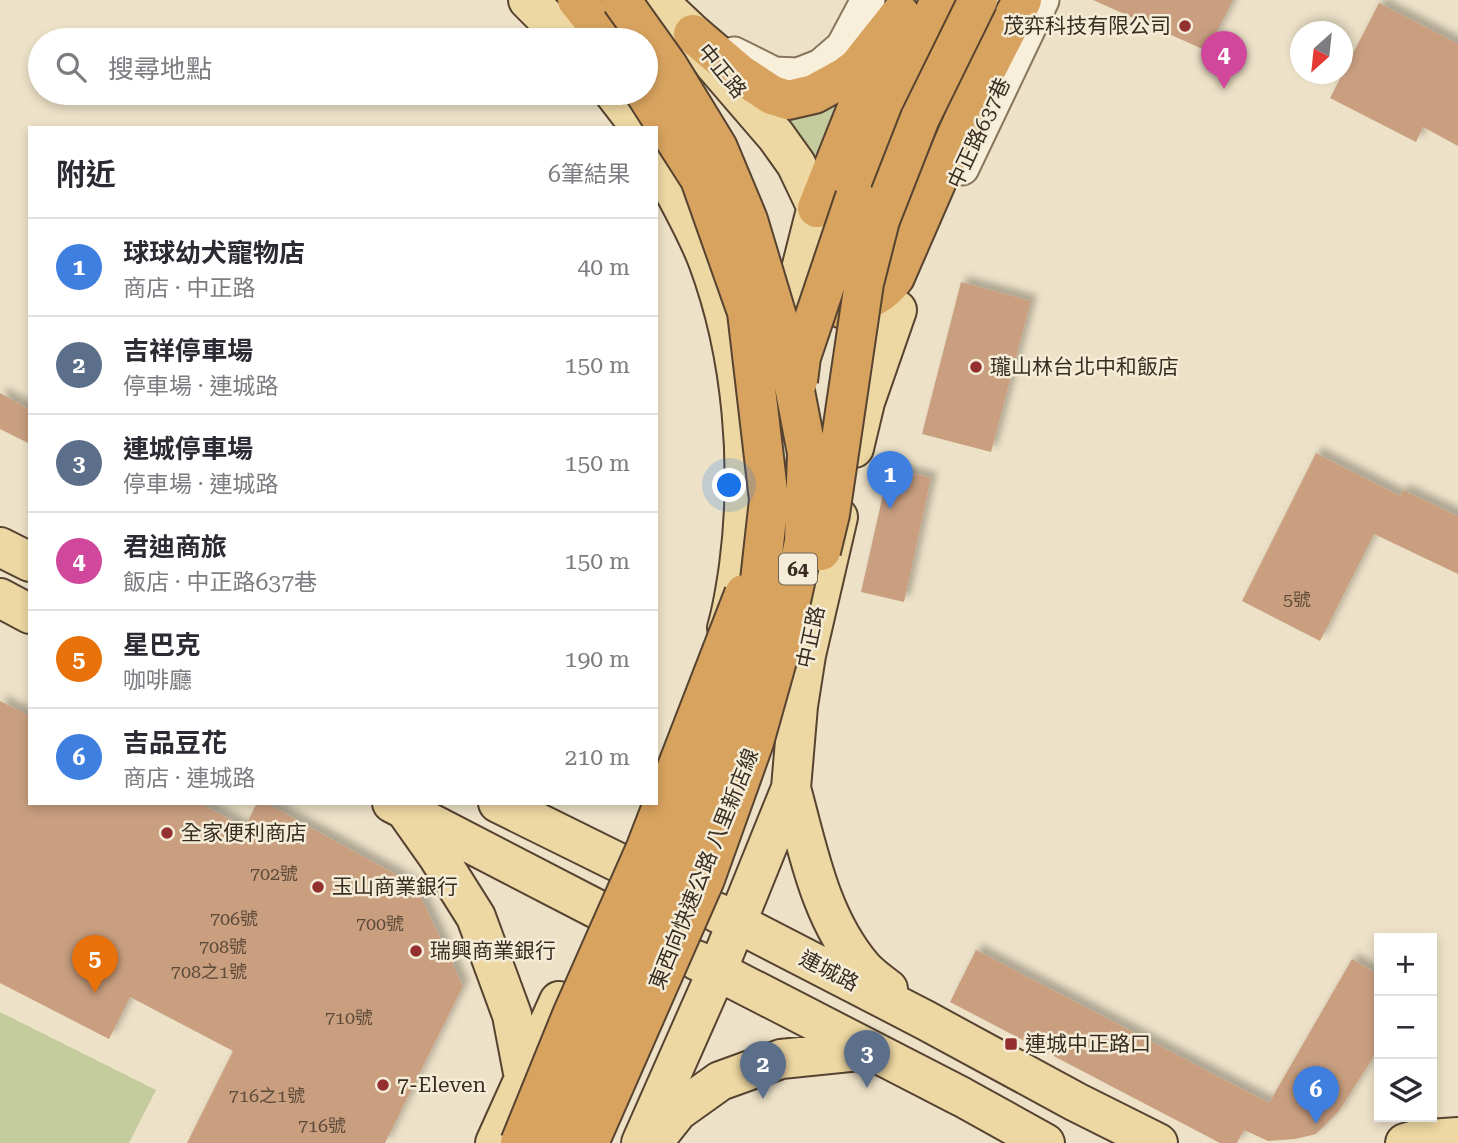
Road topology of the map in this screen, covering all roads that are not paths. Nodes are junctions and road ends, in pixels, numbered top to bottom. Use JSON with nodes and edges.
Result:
{"nodes":[{"id":1,"x":528,"y":0,"type":"edge"},
{"id":2,"x":657,"y":0,"type":"edge"},
{"id":3,"x":940,"y":0,"type":"edge"},
{"id":4,"x":978,"y":0,"type":"edge"},
{"id":5,"x":1022,"y":0,"type":"edge"},
{"id":6,"x":1042,"y":0,"type":"edge"},
{"id":7,"x":891,"y":5,"type":"edge"},
{"id":8,"x":607,"y":16,"type":"edge"},
{"id":9,"x":556,"y":28,"type":"edge"},
{"id":10,"x":622,"y":28,"type":"edge"},
{"id":11,"x":642,"y":28,"type":"edge"},
{"id":12,"x":658,"y":33,"type":"edge"},
{"id":13,"x":704,"y":49,"type":"junction"},
{"id":14,"x":658,"y":58,"type":"edge"},
{"id":15,"x":658,"y":82,"type":"edge"},
{"id":16,"x":623,"y":105,"type":"edge"},
{"id":17,"x":653,"y":105,"type":"edge"},
{"id":18,"x":639,"y":126,"type":"edge"},
{"id":19,"x":658,"y":146,"type":"edge"},
{"id":20,"x":658,"y":160,"type":"edge"},
{"id":21,"x":927,"y":205,"type":"junction"},
{"id":22,"x":817,"y":208,"type":"junction"},
{"id":23,"x":729,"y":224,"type":"junction"},
{"id":24,"x":791,"y":309,"type":"junction"},
{"id":25,"x":843,"y":309,"type":"junction"},
{"id":26,"x":897,"y":310,"type":"junction"},
{"id":27,"x":865,"y":402,"type":"junction"},
{"id":28,"x":744,"y":456,"type":"junction"},
{"id":29,"x":785,"y":488,"type":"junction"},
{"id":30,"x":830,"y":514,"type":"junction"},
{"id":31,"x":0,"y":547,"type":"edge"},
{"id":32,"x":28,"y":561,"type":"edge"},
{"id":33,"x":0,"y":598,"type":"edge"},
{"id":34,"x":28,"y":613,"type":"edge"},
{"id":35,"x":719,"y":652,"type":"junction"},
{"id":36,"x":658,"y":766,"type":"edge"},
{"id":37,"x":791,"y":788,"type":"junction"},
{"id":38,"x":513,"y":805,"type":"edge"},
{"id":39,"x":644,"y":805,"type":"edge"},
{"id":40,"x":399,"y":806,"type":"edge"},
{"id":41,"x":702,"y":839,"type":"junction"},
{"id":42,"x":635,"y":870,"type":"junction"},
{"id":43,"x":702,"y":905,"type":"junction"},
{"id":44,"x":615,"y":918,"type":"junction"},
{"id":45,"x":738,"y":923,"type":"junction"},
{"id":46,"x":682,"y":953,"type":"junction"},
{"id":47,"x":718,"y":971,"type":"junction"},
{"id":48,"x":925,"y":1020,"type":"junction"},
{"id":49,"x":869,"y":1050,"type":"junction"},
{"id":50,"x":673,"y":1072,"type":"junction"},
{"id":51,"x":524,"y":1078,"type":"junction"},
{"id":52,"x":1458,"y":1137,"type":"edge"},
{"id":53,"x":495,"y":1143,"type":"edge"},
{"id":54,"x":520,"y":1143,"type":"edge"},
{"id":55,"x":551,"y":1143,"type":"edge"},
{"id":56,"x":567,"y":1143,"type":"edge"},
{"id":57,"x":589,"y":1143,"type":"edge"},
{"id":58,"x":605,"y":1143,"type":"edge"},
{"id":59,"x":641,"y":1143,"type":"edge"},
{"id":60,"x":653,"y":1143,"type":"edge"},
{"id":61,"x":1045,"y":1143,"type":"edge"},
{"id":62,"x":1158,"y":1143,"type":"edge"},
{"id":63,"x":1405,"y":1143,"type":"edge"}],
"edges":[{"from":1,"to":9,"type":"main road"},
{"from":2,"to":13,"type":"main road","name":"中正路"},
{"from":3,"to":29,"type":"highway","bridge":true},
{"from":4,"to":30,"type":"highway","bridge":true},
{"from":5,"to":21,"type":"highway"},
{"from":6,"to":26,"type":"street","name":"中正路637巷"},
{"from":7,"to":13,"type":"highway"},
{"from":7,"to":22,"type":"highway"},
{"from":8,"to":10,"type":"highway","name":"東西向快速公路 八里新店線","number":"64","bridge":true},
{"from":8,"to":11,"type":"main road"},
{"from":12,"to":13,"type":"main road"},
{"from":13,"to":22,"type":"main road","name":"中正路"},
{"from":14,"to":57,"type":"highway","name":"東西向快速公路 八里新店線","number":"64","bridge":true},
{"from":15,"to":23,"type":"main road"},
{"from":16,"to":18,"type":"main road"},
{"from":17,"to":55,"type":"highway","name":"東西向快速公路 八里新店線","number":"64","bridge":true},
{"from":19,"to":23,"type":"main road"},
{"from":20,"to":28,"type":"main road"},
{"from":21,"to":25,"type":"highway"},
{"from":21,"to":26,"type":"highway"},
{"from":22,"to":24,"type":"main road"},
{"from":22,"to":25,"type":"main road","name":"中正路"},
{"from":23,"to":24,"type":"main road"},
{"from":24,"to":25,"type":"main road"},
{"from":24,"to":28,"type":"main road"},
{"from":25,"to":27,"type":"main road","name":"中正路"},
{"from":26,"to":27,"type":"main road"},
{"from":27,"to":37,"type":"main road","name":"中正路"},
{"from":28,"to":35,"type":"main road"},
{"from":29,"to":41,"type":"highway"},
{"from":29,"to":54,"type":"highway","bridge":true},
{"from":30,"to":41,"type":"highway","bridge":true},
{"from":30,"to":58,"type":"highway","bridge":true},
{"from":31,"to":32,"type":"main road"},
{"from":33,"to":34,"type":"main road"},
{"from":35,"to":36,"type":"main road"},
{"from":35,"to":42,"type":"main road"},
{"from":37,"to":45,"type":"main road","name":"中正路"},
{"from":37,"to":48,"type":"main road"},
{"from":38,"to":42,"type":"main road","name":"連城路"},
{"from":39,"to":42,"type":"main road"},
{"from":40,"to":44,"type":"main road"},
{"from":40,"to":51,"type":"main road"},
{"from":41,"to":56,"type":"highway"},
{"from":42,"to":43,"type":"main road","name":"連城路"},
{"from":42,"to":44,"type":"main road"},
{"from":43,"to":45,"type":"main road","name":"連城路"},
{"from":43,"to":46,"type":"street"},
{"from":44,"to":46,"type":"main road"},
{"from":44,"to":51,"type":"main road"},
{"from":45,"to":47,"type":"main road","name":"中正路"},
{"from":45,"to":48,"type":"main road","name":"連城路"},
{"from":46,"to":47,"type":"main road"},
{"from":46,"to":50,"type":"main road"},
{"from":47,"to":49,"type":"main road"},
{"from":47,"to":50,"type":"main road","name":"中正路"},
{"from":48,"to":62,"type":"main road","name":"連城路"},
{"from":49,"to":60,"type":"main road"},
{"from":49,"to":61,"type":"main road"},
{"from":50,"to":59,"type":"main road","name":"中正路"},
{"from":51,"to":53,"type":"main road"},
{"from":52,"to":63,"type":"main road"}]}
